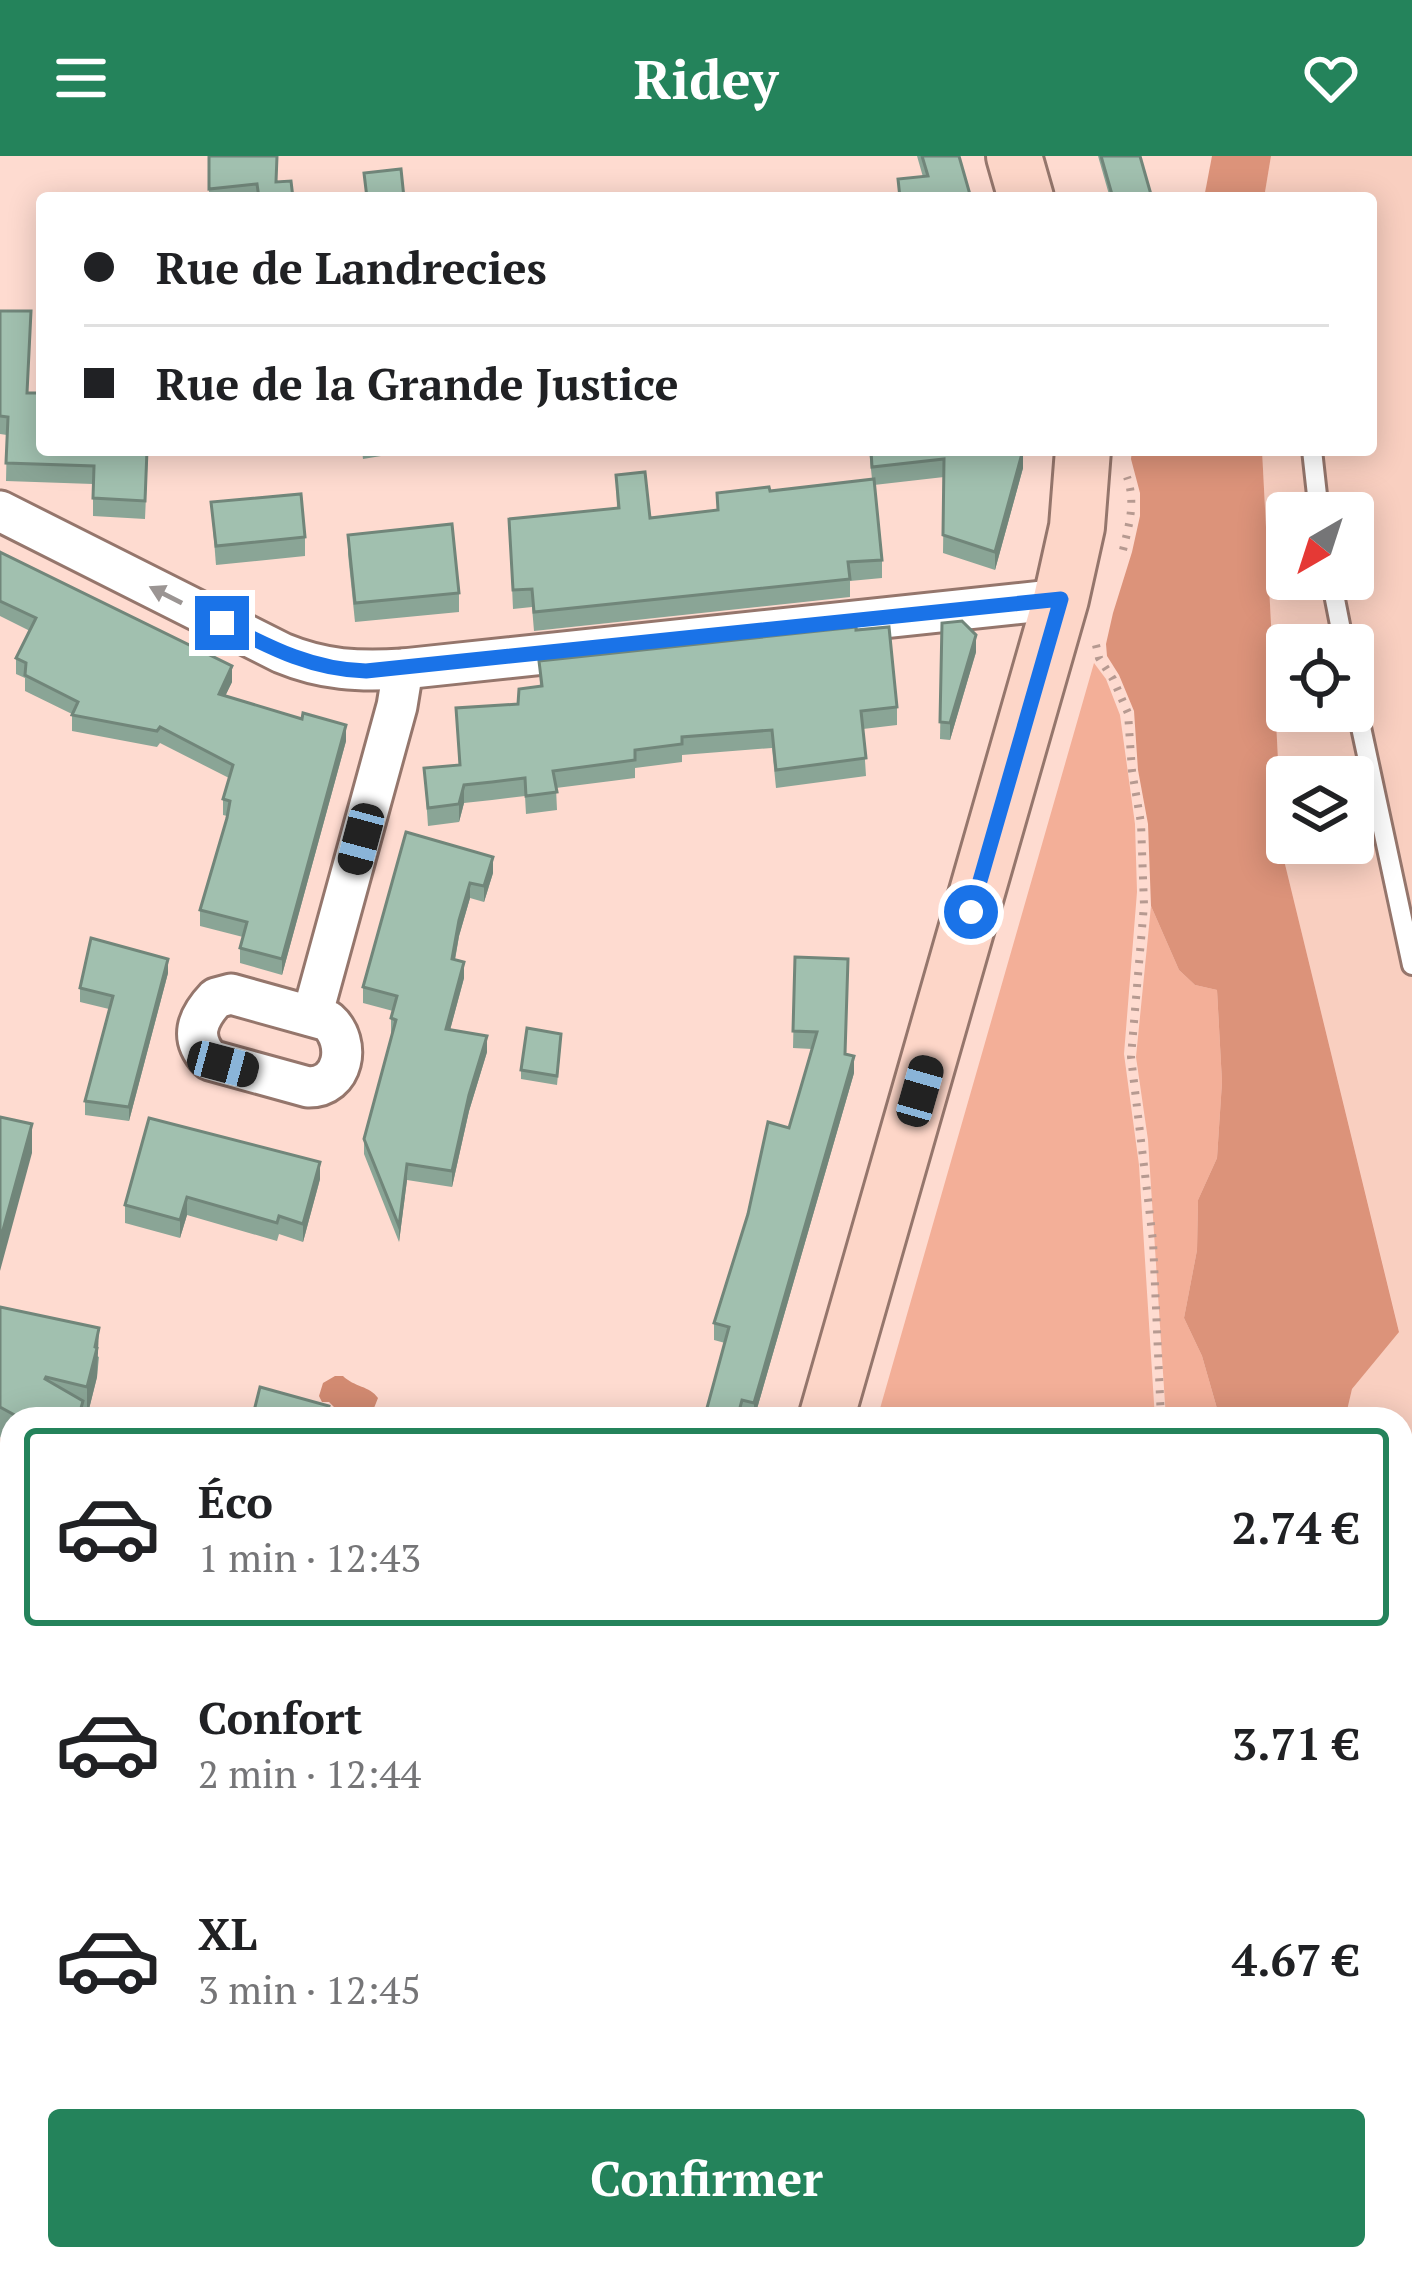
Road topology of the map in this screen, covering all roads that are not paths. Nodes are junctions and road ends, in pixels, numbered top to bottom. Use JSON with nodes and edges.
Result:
{"nodes":[{"id":1,"x":1014,"y":156,"type":"edge"},
{"id":2,"x":1025,"y":192,"type":"edge"},
{"id":3,"x":1313,"y":456,"type":"edge"},
{"id":4,"x":1104,"y":460,"type":"edge"},
{"id":5,"x":1316,"y":492,"type":"edge"},
{"id":6,"x":0,"y":511,"type":"edge"},
{"id":7,"x":1061,"y":599,"type":"junction"},
{"id":8,"x":403,"y":669,"type":"junction"},
{"id":9,"x":1362,"y":732,"type":"edge"},
{"id":10,"x":1412,"y":965,"type":"edge"},
{"id":11,"x":312,"y":1016,"type":"dead end"},
{"id":12,"x":829,"y":1407,"type":"edge"}],
"edges":[{"from":1,"to":2,"type":"main road"},
{"from":3,"to":5,"type":"lane"},
{"from":4,"to":7,"type":"main road"},
{"from":8,"to":6,"type":"street","one_way":true},
{"from":7,"to":8,"type":"street"},
{"from":7,"to":12,"type":"main road"},
{"from":8,"to":11,"type":"street"},
{"from":9,"to":10,"type":"lane"}]}
